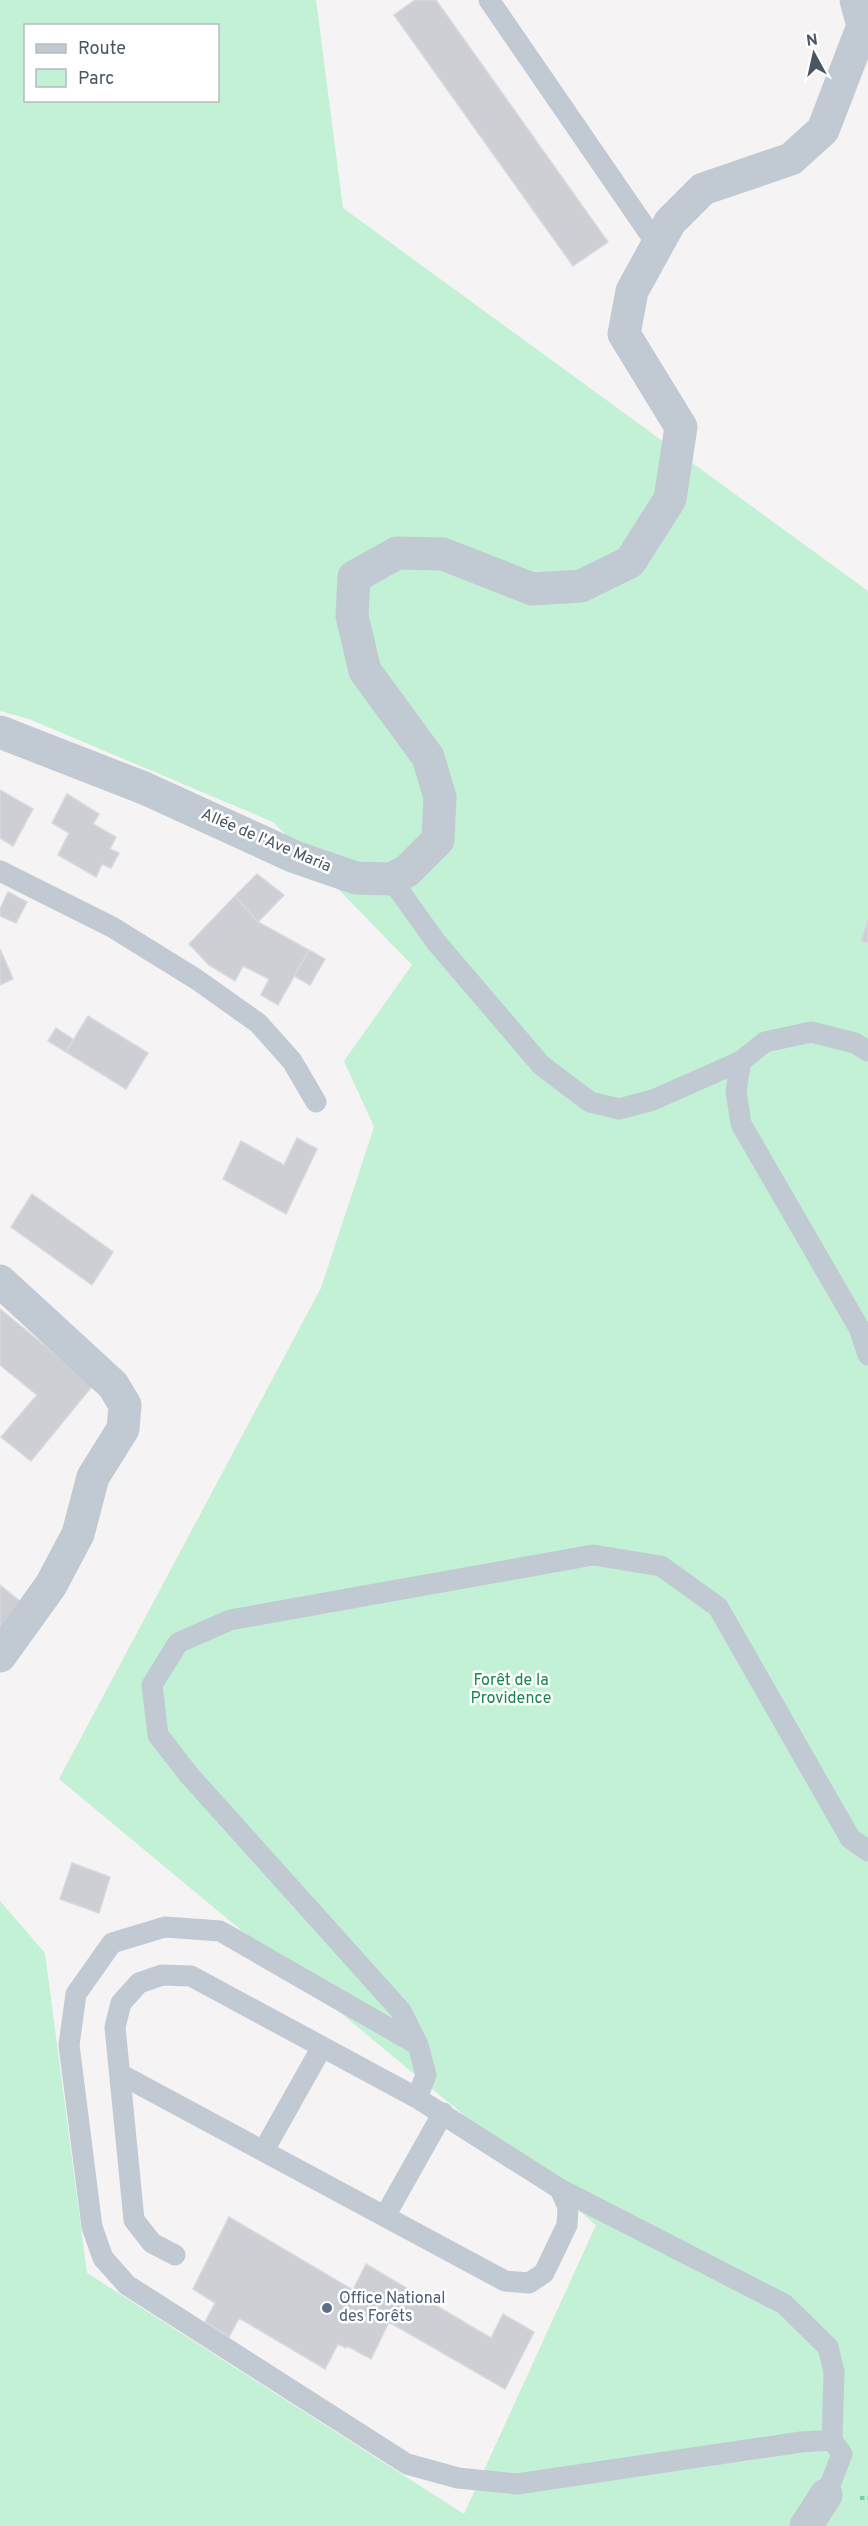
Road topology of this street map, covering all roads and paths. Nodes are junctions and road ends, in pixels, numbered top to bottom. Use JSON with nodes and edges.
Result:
{"nodes":[{"id":1,"x":489,"y":0,"type":"edge"},
{"id":2,"x":856,"y":0,"type":"edge"},
{"id":3,"x":658,"y":246,"type":"junction"},
{"id":4,"x":0,"y":732,"type":"edge"},
{"id":5,"x":0,"y":872,"type":"edge"},
{"id":6,"x":391,"y":879,"type":"junction"},
{"id":7,"x":868,"y":1051,"type":"edge"},
{"id":8,"x":741,"y":1061,"type":"junction"},
{"id":9,"x":316,"y":1102,"type":"dead end"},
{"id":10,"x":0,"y":1281,"type":"edge"},
{"id":11,"x":868,"y":1355,"type":"edge"},
{"id":12,"x":0,"y":1656,"type":"edge"},
{"id":13,"x":868,"y":1851,"type":"edge"},
{"id":14,"x":418,"y":2045,"type":"junction"},
{"id":15,"x":322,"y":2047,"type":"junction"},
{"id":16,"x":120,"y":2074,"type":"junction"},
{"id":17,"x":417,"y":2098,"type":"junction"},
{"id":18,"x":443,"y":2113,"type":"junction"},
{"id":19,"x":264,"y":2150,"type":"junction"},
{"id":20,"x":560,"y":2189,"type":"junction"},
{"id":21,"x":385,"y":2216,"type":"junction"},
{"id":22,"x":175,"y":2255,"type":"dead end"},
{"id":23,"x":832,"y":2440,"type":"junction"},
{"id":24,"x":826,"y":2495,"type":"joint"},
{"id":25,"x":806,"y":2526,"type":"edge"}],
"edges":[{"from":1,"to":3,"type":"lane"},
{"from":2,"to":3,"type":"street"},
{"from":3,"to":6,"type":"street"},
{"from":4,"to":6,"type":"street","name":"Allée de l'Ave Maria"},
{"from":5,"to":9,"type":"lane"},
{"from":6,"to":8,"type":"lane"},
{"from":7,"to":8,"type":"lane"},
{"from":8,"to":11,"type":"lane"},
{"from":10,"to":12,"type":"street"},
{"from":13,"to":14,"type":"lane"},
{"from":14,"to":17,"type":"lane"},
{"from":14,"to":23,"type":"lane"},
{"from":15,"to":16,"type":"lane"},
{"from":15,"to":17,"type":"lane"},
{"from":15,"to":19,"type":"lane"},
{"from":16,"to":19,"type":"lane"},
{"from":16,"to":22,"type":"lane"},
{"from":17,"to":18,"type":"lane"},
{"from":18,"to":20,"type":"lane"},
{"from":18,"to":21,"type":"lane"},
{"from":19,"to":21,"type":"lane"},
{"from":20,"to":21,"type":"lane"},
{"from":20,"to":23,"type":"lane"},
{"from":23,"to":24,"type":"lane"},
{"from":24,"to":25,"type":"street"}]}
